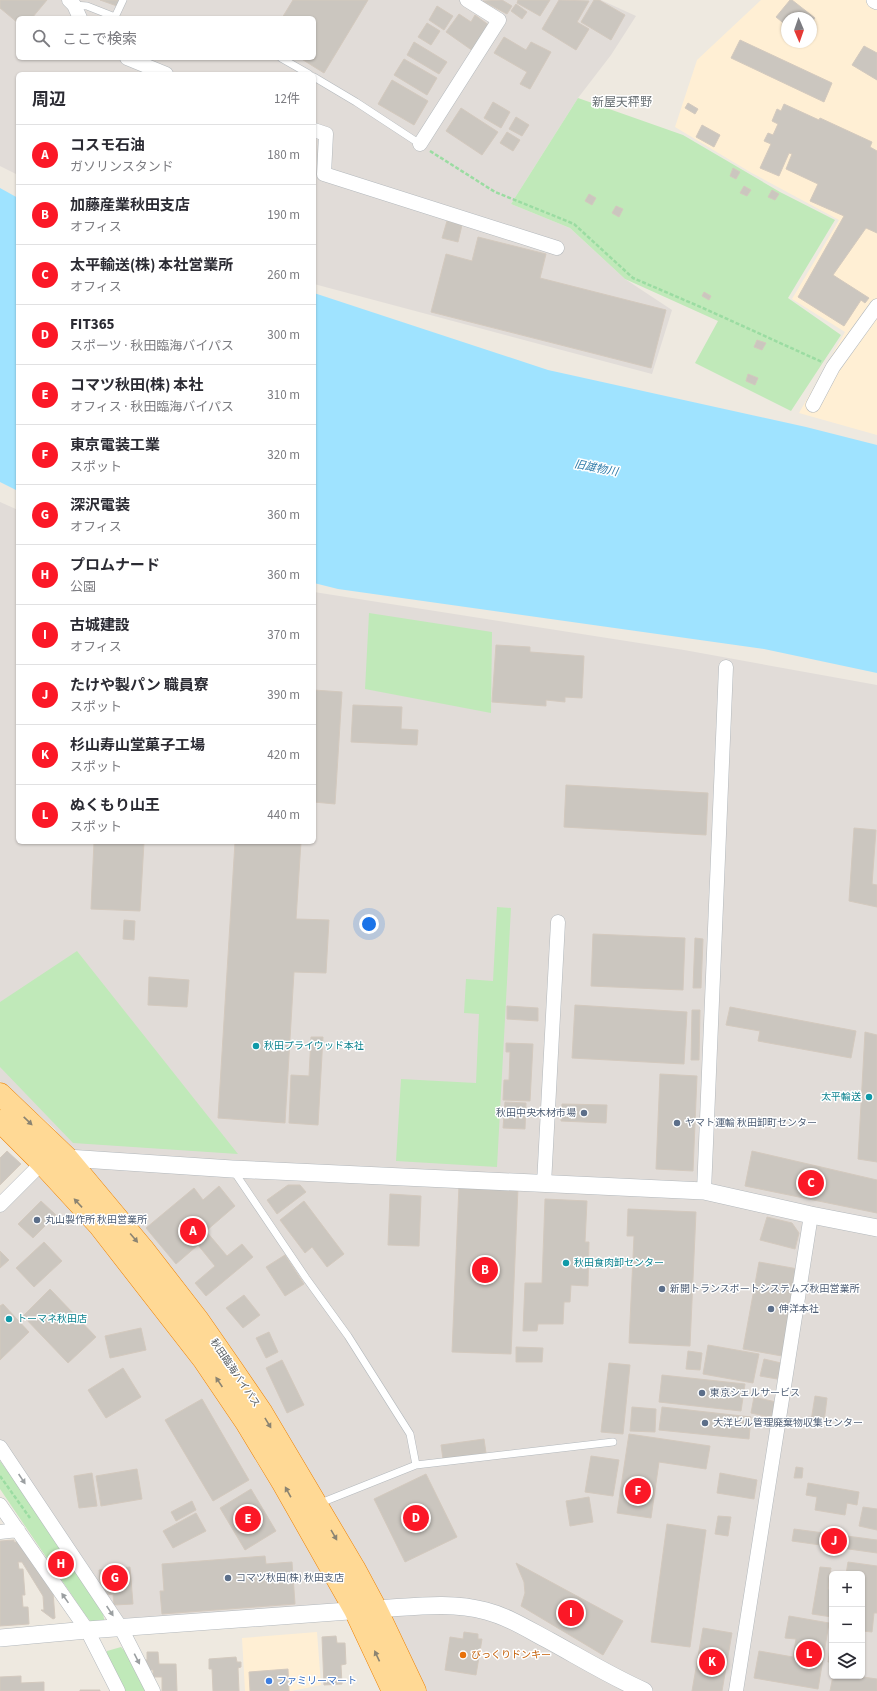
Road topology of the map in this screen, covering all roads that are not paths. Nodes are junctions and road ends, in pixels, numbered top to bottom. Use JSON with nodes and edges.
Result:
{"nodes":[{"id":1,"x":123,"y":0,"type":"edge"},
{"id":2,"x":467,"y":0,"type":"edge"},
{"id":3,"x":72,"y":2,"type":"edge"},
{"id":4,"x":79,"y":16,"type":"edge"},
{"id":5,"x":113,"y":16,"type":"edge"},
{"id":6,"x":116,"y":16,"type":"edge"},
{"id":7,"x":132,"y":60,"type":"edge"},
{"id":8,"x":284,"y":60,"type":"edge"},
{"id":9,"x":161,"y":72,"type":"edge"},
{"id":10,"x":306,"y":72,"type":"edge"},
{"id":11,"x":316,"y":78,"type":"edge"},
{"id":12,"x":316,"y":131,"type":"edge"},
{"id":13,"x":420,"y":144,"type":"joint"},
{"id":14,"x":557,"y":248,"type":"dead end"},
{"id":15,"x":877,"y":306,"type":"edge"},
{"id":16,"x":813,"y":405,"type":"dead end"},
{"id":17,"x":726,"y":667,"type":"dead end"},
{"id":18,"x":558,"y":922,"type":"dead end"},
{"id":19,"x":0,"y":1094,"type":"edge"},
{"id":20,"x":0,"y":1121,"type":"edge"},
{"id":21,"x":66,"y":1158,"type":"junction"},
{"id":22,"x":42,"y":1163,"type":"junction"},
{"id":23,"x":232,"y":1169,"type":"junction"},
{"id":24,"x":544,"y":1184,"type":"junction"},
{"id":25,"x":704,"y":1191,"type":"junction"},
{"id":26,"x":0,"y":1205,"type":"edge"},
{"id":27,"x":812,"y":1215,"type":"junction"},
{"id":28,"x":877,"y":1228,"type":"edge"},
{"id":29,"x":613,"y":1442,"type":"dead end"},
{"id":30,"x":0,"y":1447,"type":"edge"},
{"id":31,"x":416,"y":1465,"type":"junction"},
{"id":32,"x":0,"y":1505,"type":"edge"},
{"id":33,"x":308,"y":1509,"type":"junction"},
{"id":34,"x":18,"y":1530,"type":"junction"},
{"id":35,"x":0,"y":1532,"type":"edge"},
{"id":36,"x":366,"y":1609,"type":"junction"},
{"id":37,"x":121,"y":1628,"type":"junction"},
{"id":38,"x":87,"y":1630,"type":"junction"},
{"id":39,"x":0,"y":1638,"type":"edge"},
{"id":40,"x":118,"y":1691,"type":"edge"},
{"id":41,"x":153,"y":1691,"type":"edge"},
{"id":42,"x":393,"y":1691,"type":"edge"},
{"id":43,"x":415,"y":1691,"type":"edge"},
{"id":44,"x":644,"y":1691,"type":"edge"},
{"id":45,"x":736,"y":1691,"type":"edge"}],
"edges":[{"from":1,"to":6,"type":"lane"},
{"from":2,"to":13,"type":"street"},
{"from":3,"to":4,"type":"street"},
{"from":3,"to":5,"type":"lane"},
{"from":7,"to":9,"type":"street"},
{"from":8,"to":10,"type":"lane"},
{"from":11,"to":13,"type":"lane"},
{"from":12,"to":14,"type":"street"},
{"from":15,"to":16,"type":"street"},
{"from":17,"to":25,"type":"street"},
{"from":18,"to":24,"type":"street"},
{"from":19,"to":21,"type":"highway","name":"秋田臨海バイパス","one_way":true},
{"from":20,"to":22,"type":"highway","name":"秋田臨海バイパス"},
{"from":21,"to":22,"type":"street"},
{"from":21,"to":23,"type":"street"},
{"from":21,"to":33,"type":"highway","name":"秋田臨海バイパス","one_way":true},
{"from":22,"to":26,"type":"street"},
{"from":33,"to":22,"type":"highway","name":"秋田臨海バイパス","one_way":true},
{"from":23,"to":24,"type":"street"},
{"from":23,"to":31,"type":"lane"},
{"from":24,"to":25,"type":"street"},
{"from":25,"to":27,"type":"street"},
{"from":27,"to":28,"type":"street"},
{"from":27,"to":45,"type":"street"},
{"from":29,"to":31,"type":"lane"},
{"from":30,"to":37,"type":"street","one_way":true},
{"from":31,"to":33,"type":"lane"},
{"from":32,"to":34,"type":"street"},
{"from":33,"to":36,"type":"highway","name":"秋田臨海バイパス"},
{"from":34,"to":35,"type":"street"},
{"from":38,"to":34,"type":"street","one_way":true},
{"from":36,"to":37,"type":"street"},
{"from":42,"to":36,"type":"highway","name":"秋田臨海バイパス","one_way":true},
{"from":36,"to":43,"type":"highway","name":"秋田臨海バイパス"},
{"from":36,"to":44,"type":"street"},
{"from":37,"to":38,"type":"street"},
{"from":37,"to":41,"type":"street","one_way":true},
{"from":38,"to":39,"type":"street"},
{"from":38,"to":40,"type":"street"}]}
